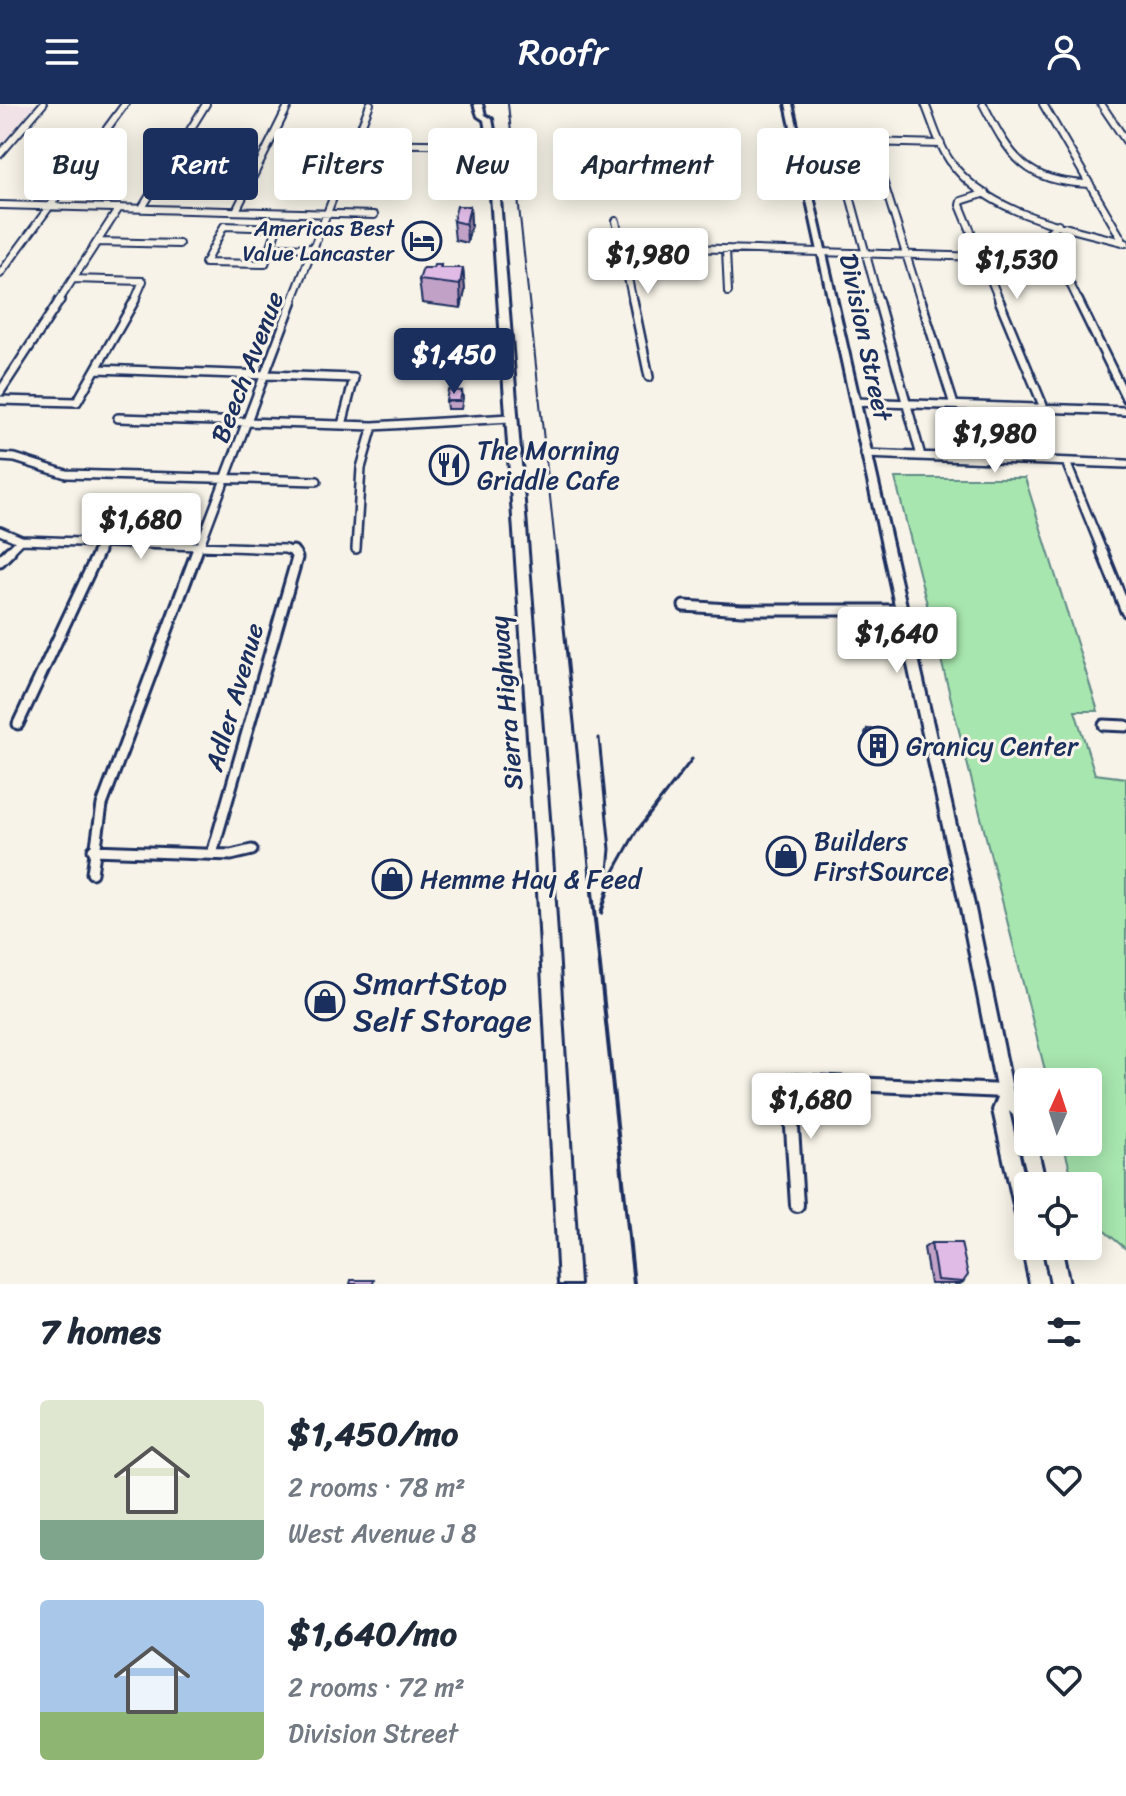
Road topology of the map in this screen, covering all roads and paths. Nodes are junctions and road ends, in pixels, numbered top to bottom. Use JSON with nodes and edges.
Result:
{"nodes":[{"id":1,"x":43,"y":104,"type":"edge"},
{"id":2,"x":125,"y":104,"type":"edge"},
{"id":3,"x":206,"y":104,"type":"edge"},
{"id":4,"x":289,"y":104,"type":"edge"},
{"id":5,"x":370,"y":104,"type":"edge"},
{"id":6,"x":478,"y":104,"type":"edge"},
{"id":7,"x":489,"y":104,"type":"edge"},
{"id":8,"x":789,"y":104,"type":"edge"},
{"id":9,"x":925,"y":104,"type":"edge"},
{"id":10,"x":983,"y":104,"type":"edge"},
{"id":11,"x":1043,"y":104,"type":"edge"},
{"id":12,"x":1101,"y":104,"type":"edge"},
{"id":13,"x":488,"y":119,"type":"junction"},
{"id":14,"x":361,"y":128,"type":"edge"},
{"id":15,"x":489,"y":128,"type":"edge"},
{"id":16,"x":794,"y":128,"type":"edge"},
{"id":17,"x":1126,"y":141,"type":"edge"},
{"id":18,"x":889,"y":143,"type":"edge"},
{"id":19,"x":941,"y":144,"type":"junction"},
{"id":20,"x":0,"y":154,"type":"edge"},
{"id":21,"x":1090,"y":184,"type":"junction"},
{"id":22,"x":986,"y":193,"type":"junction"},
{"id":23,"x":889,"y":198,"type":"edge"},
{"id":24,"x":333,"y":200,"type":"edge"},
{"id":25,"x":495,"y":200,"type":"edge"},
{"id":26,"x":810,"y":200,"type":"edge"},
{"id":27,"x":851,"y":200,"type":"edge"},
{"id":28,"x":0,"y":205,"type":"edge"},
{"id":29,"x":50,"y":206,"type":"junction"},
{"id":30,"x":119,"y":208,"type":"junction"},
{"id":31,"x":142,"y":208,"type":"junction"},
{"id":32,"x":236,"y":211,"type":"junction"},
{"id":33,"x":328,"y":213,"type":"junction"},
{"id":34,"x":374,"y":215,"type":"dead end"},
{"id":35,"x":616,"y":221,"type":"dead end"},
{"id":36,"x":1058,"y":224,"type":"junction"},
{"id":37,"x":97,"y":242,"type":"junction"},
{"id":38,"x":179,"y":244,"type":"dead end"},
{"id":39,"x":1125,"y":244,"type":"edge"},
{"id":40,"x":621,"y":246,"type":"junction"},
{"id":41,"x":270,"y":247,"type":"junction"},
{"id":42,"x":314,"y":248,"type":"junction"},
{"id":43,"x":726,"y":250,"type":"junction"},
{"id":44,"x":821,"y":252,"type":"junction"},
{"id":45,"x":866,"y":253,"type":"junction"},
{"id":46,"x":907,"y":254,"type":"junction"},
{"id":47,"x":983,"y":257,"type":"junction"},
{"id":48,"x":0,"y":274,"type":"edge"},
{"id":49,"x":73,"y":279,"type":"junction"},
{"id":50,"x":728,"y":292,"type":"dead end"},
{"id":51,"x":97,"y":369,"type":"junction"},
{"id":52,"x":265,"y":375,"type":"junction"},
{"id":53,"x":649,"y":377,"type":"dead end"},
{"id":54,"x":0,"y":392,"type":"edge"},
{"id":55,"x":1126,"y":398,"type":"edge"},
{"id":56,"x":0,"y":400,"type":"edge"},
{"id":57,"x":854,"y":402,"type":"junction"},
{"id":58,"x":907,"y":404,"type":"junction"},
{"id":59,"x":954,"y":405,"type":"junction"},
{"id":60,"x":1044,"y":408,"type":"junction"},
{"id":61,"x":1126,"y":411,"type":"edge"},
{"id":62,"x":118,"y":418,"type":"dead end"},
{"id":63,"x":510,"y":418,"type":"junction"},
{"id":64,"x":247,"y":422,"type":"junction"},
{"id":65,"x":342,"y":425,"type":"junction"},
{"id":66,"x":373,"y":426,"type":"junction"},
{"id":67,"x":865,"y":454,"type":"junction"},
{"id":68,"x":921,"y":456,"type":"junction"},
{"id":69,"x":0,"y":457,"type":"edge"},
{"id":70,"x":1066,"y":462,"type":"junction"},
{"id":71,"x":1126,"y":464,"type":"edge"},
{"id":72,"x":225,"y":479,"type":"junction"},
{"id":73,"x":317,"y":481,"type":"dead end"},
{"id":74,"x":0,"y":531,"type":"edge"},
{"id":75,"x":21,"y":540,"type":"junction"},
{"id":76,"x":102,"y":544,"type":"junction"},
{"id":77,"x":199,"y":547,"type":"junction"},
{"id":78,"x":356,"y":549,"type":"dead end"},
{"id":79,"x":0,"y":561,"type":"edge"},
{"id":80,"x":684,"y":606,"type":"dead end"},
{"id":81,"x":900,"y":610,"type":"junction"},
{"id":82,"x":1126,"y":611,"type":"edge"},
{"id":83,"x":18,"y":724,"type":"dead end"},
{"id":84,"x":1104,"y":725,"type":"dead end"},
{"id":85,"x":1126,"y":726,"type":"edge"},
{"id":86,"x":93,"y":850,"type":"junction"},
{"id":87,"x":252,"y":850,"type":"dead end"},
{"id":88,"x":212,"y":854,"type":"junction"},
{"id":89,"x":92,"y":873,"type":"dead end"},
{"id":90,"x":1005,"y":1094,"type":"junction"},
{"id":91,"x":1015,"y":1172,"type":"edge"},
{"id":92,"x":1035,"y":1172,"type":"edge"},
{"id":93,"x":797,"y":1205,"type":"dead end"},
{"id":94,"x":1034,"y":1260,"type":"edge"},
{"id":95,"x":1055,"y":1260,"type":"edge"},
{"id":96,"x":569,"y":1284,"type":"edge"},
{"id":97,"x":1039,"y":1284,"type":"edge"},
{"id":98,"x":1060,"y":1284,"type":"edge"}],
"edges":[{"from":1,"to":20,"type":"street"},
{"from":2,"to":29,"type":"street"},
{"from":3,"to":31,"type":"street"},
{"from":4,"to":32,"type":"street"},
{"from":5,"to":14,"type":"street","name":"Beech Avenue"},
{"from":6,"to":13,"type":"main road","name":"Sierra Highway"},
{"from":7,"to":13,"type":"main road","name":"Sierra Highway"},
{"from":8,"to":16,"type":"main road","name":"Division Street"},
{"from":9,"to":19,"type":"street"},
{"from":10,"to":21,"type":"street"},
{"from":11,"to":21,"type":"street"},
{"from":12,"to":17,"type":"street"},
{"from":13,"to":15,"type":"main road","name":"Sierra Highway"},
{"from":18,"to":19,"type":"street"},
{"from":19,"to":22,"type":"street"},
{"from":21,"to":39,"type":"street"},
{"from":22,"to":36,"type":"street"},
{"from":22,"to":47,"type":"street"},
{"from":23,"to":46,"type":"street"},
{"from":24,"to":33,"type":"street","name":"Beech Avenue"},
{"from":25,"to":63,"type":"main road","name":"Sierra Highway"},
{"from":26,"to":44,"type":"main road","name":"Division Street"},
{"from":27,"to":45,"type":"street"},
{"from":28,"to":29,"type":"street"},
{"from":29,"to":30,"type":"street"},
{"from":29,"to":48,"type":"street"},
{"from":30,"to":31,"type":"street"},
{"from":30,"to":37,"type":"street"},
{"from":31,"to":32,"type":"street"},
{"from":32,"to":33,"type":"street"},
{"from":33,"to":34,"type":"street"},
{"from":33,"to":42,"type":"street","name":"Beech Avenue"},
{"from":35,"to":40,"type":"street"},
{"from":36,"to":39,"type":"street"},
{"from":36,"to":55,"type":"street"},
{"from":37,"to":38,"type":"street"},
{"from":37,"to":49,"type":"street"},
{"from":40,"to":43,"type":"street"},
{"from":40,"to":53,"type":"street"},
{"from":41,"to":41,"type":"street"},
{"from":41,"to":42,"type":"street"},
{"from":42,"to":52,"type":"street","name":"Beech Avenue"},
{"from":43,"to":44,"type":"street"},
{"from":43,"to":50,"type":"street"},
{"from":44,"to":45,"type":"street"},
{"from":44,"to":57,"type":"main road","name":"Division Street"},
{"from":45,"to":46,"type":"street"},
{"from":45,"to":58,"type":"street"},
{"from":46,"to":47,"type":"street"},
{"from":46,"to":59,"type":"street"},
{"from":47,"to":60,"type":"street"},
{"from":49,"to":51,"type":"street"},
{"from":49,"to":54,"type":"street"},
{"from":51,"to":52,"type":"street"},
{"from":51,"to":56,"type":"street"},
{"from":52,"to":64,"type":"street","name":"Beech Avenue"},
{"from":52,"to":65,"type":"street"},
{"from":57,"to":58,"type":"street"},
{"from":57,"to":67,"type":"main road","name":"Division Street"},
{"from":58,"to":59,"type":"street"},
{"from":58,"to":68,"type":"street"},
{"from":59,"to":60,"type":"street"},
{"from":60,"to":61,"type":"street"},
{"from":62,"to":64,"type":"street"},
{"from":63,"to":66,"type":"street"},
{"from":63,"to":96,"type":"main road","name":"Sierra Highway"},
{"from":64,"to":65,"type":"street"},
{"from":64,"to":72,"type":"street","name":"Beech Avenue"},
{"from":65,"to":66,"type":"street"},
{"from":66,"to":78,"type":"street"},
{"from":67,"to":68,"type":"street"},
{"from":67,"to":81,"type":"main road","name":"Division Street"},
{"from":68,"to":70,"type":"street"},
{"from":69,"to":72,"type":"street"},
{"from":70,"to":71,"type":"street"},
{"from":70,"to":82,"type":"street"},
{"from":72,"to":73,"type":"street"},
{"from":72,"to":77,"type":"street","name":"Beech Avenue"},
{"from":74,"to":75,"type":"street"},
{"from":75,"to":76,"type":"street"},
{"from":75,"to":79,"type":"street"},
{"from":76,"to":77,"type":"street"},
{"from":76,"to":83,"type":"street"},
{"from":77,"to":86,"type":"street","name":"Beech Avenue"},
{"from":77,"to":88,"type":"street","name":"Adler Avenue"},
{"from":80,"to":81,"type":"street"},
{"from":81,"to":90,"type":"main road","name":"Division Street"},
{"from":84,"to":85,"type":"street"},
{"from":86,"to":88,"type":"street"},
{"from":86,"to":89,"type":"street","name":"Beech Avenue"},
{"from":87,"to":88,"type":"street"},
{"from":90,"to":91,"type":"main road","name":"Division Street"},
{"from":90,"to":92,"type":"main road","name":"Division Street"},
{"from":90,"to":93,"type":"street"},
{"from":94,"to":97,"type":"main road"},
{"from":95,"to":98,"type":"main road"}]}
